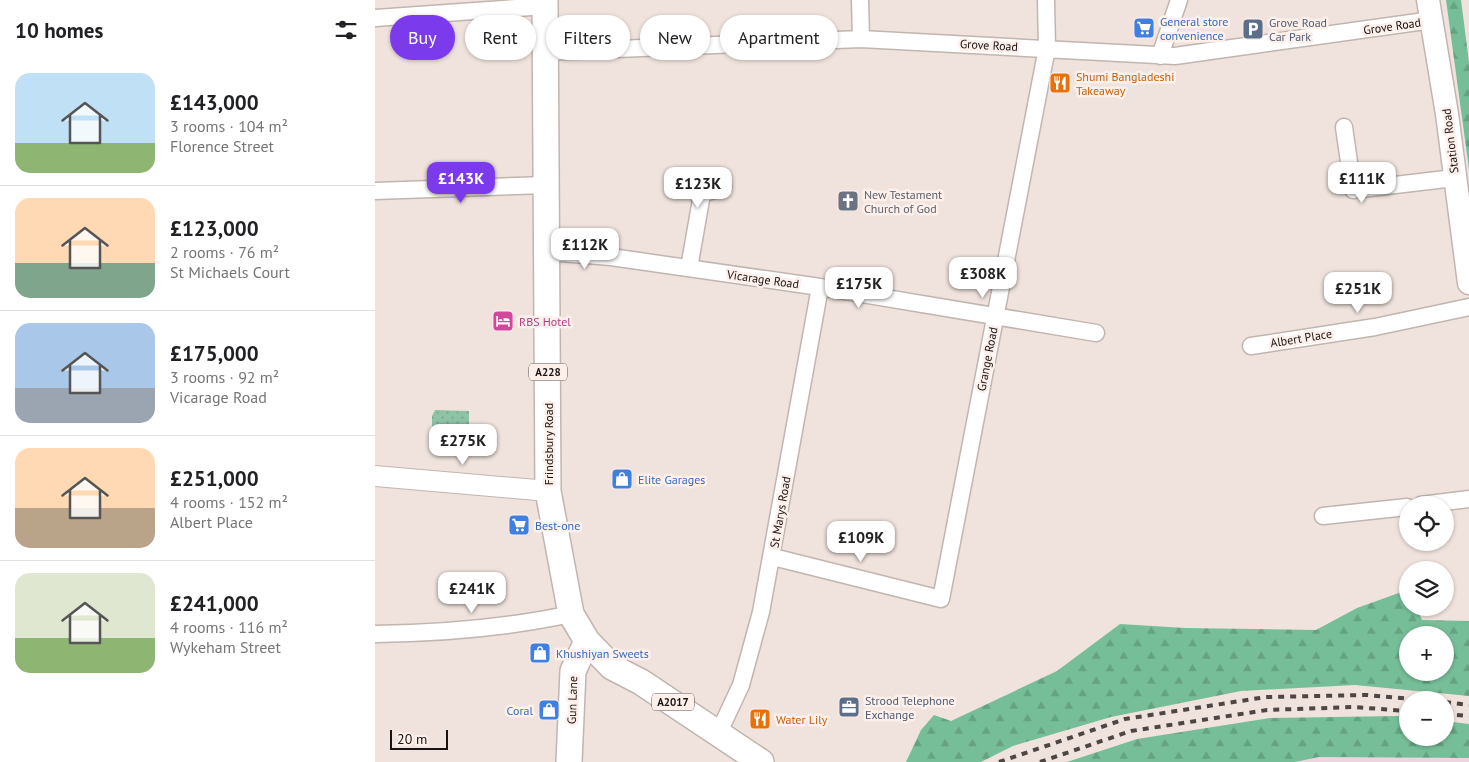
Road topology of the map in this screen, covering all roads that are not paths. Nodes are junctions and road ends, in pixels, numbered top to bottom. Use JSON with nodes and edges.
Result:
{"nodes":[{"id":1,"x":860,"y":0,"type":"edge"},
{"id":2,"x":1046,"y":0,"type":"edge"},
{"id":3,"x":1179,"y":0,"type":"edge"},
{"id":4,"x":545,"y":3,"type":"edge"},
{"id":5,"x":1430,"y":10,"type":"edge"},
{"id":6,"x":375,"y":18,"type":"edge"},
{"id":7,"x":861,"y":39,"type":"junction"},
{"id":8,"x":1047,"y":48,"type":"junction"},
{"id":9,"x":544,"y":52,"type":"junction"},
{"id":10,"x":1160,"y":56,"type":"junction"},
{"id":11,"x":1344,"y":127,"type":"dead end"},
{"id":12,"x":1454,"y":178,"type":"junction"},
{"id":13,"x":682,"y":179,"type":"dead end"},
{"id":14,"x":547,"y":185,"type":"junction"},
{"id":15,"x":723,"y":187,"type":"dead end"},
{"id":16,"x":375,"y":191,"type":"edge"},
{"id":17,"x":703,"y":194,"type":"junction"},
{"id":18,"x":548,"y":252,"type":"junction"},
{"id":19,"x":689,"y":268,"type":"junction"},
{"id":20,"x":1469,"y":283,"type":"edge"},
{"id":21,"x":820,"y":287,"type":"junction"},
{"id":22,"x":1469,"y":307,"type":"edge"},
{"id":23,"x":996,"y":315,"type":"junction"},
{"id":24,"x":1096,"y":333,"type":"dead end"},
{"id":25,"x":1251,"y":346,"type":"dead end"},
{"id":26,"x":375,"y":476,"type":"edge"},
{"id":27,"x":548,"y":491,"type":"junction"},
{"id":28,"x":1469,"y":499,"type":"edge"},
{"id":29,"x":1454,"y":501,"type":"edge"},
{"id":30,"x":1399,"y":507,"type":"edge"},
{"id":31,"x":1323,"y":516,"type":"dead end"},
{"id":32,"x":773,"y":557,"type":"junction"},
{"id":33,"x":571,"y":614,"type":"junction"},
{"id":34,"x":375,"y":634,"type":"edge"},
{"id":35,"x":587,"y":641,"type":"junction"},
{"id":36,"x":719,"y":732,"type":"junction"},
{"id":37,"x":569,"y":762,"type":"edge"},
{"id":38,"x":761,"y":762,"type":"edge"}],
"edges":[{"from":1,"to":7,"type":"street"},
{"from":2,"to":8,"type":"street","name":"Grange Road"},
{"from":3,"to":10,"type":"street"},
{"from":4,"to":6,"type":"street"},
{"from":4,"to":9,"type":"main road","name":"Frindsbury Road","number":"A228"},
{"from":5,"to":10,"type":"street","name":"Grove Road"},
{"from":5,"to":12,"type":"main road","name":"Station Road"},
{"from":7,"to":8,"type":"street","name":"Grove Road"},
{"from":7,"to":9,"type":"street","name":"Grove Road"},
{"from":8,"to":10,"type":"street","name":"Grove Road"},
{"from":8,"to":23,"type":"street","name":"Grange Road"},
{"from":9,"to":14,"type":"main road","name":"Frindsbury Road","number":"A228"},
{"from":11,"to":12,"type":"street"},
{"from":12,"to":20,"type":"main road","name":"Station Road"},
{"from":13,"to":17,"type":"street"},
{"from":14,"to":16,"type":"street"},
{"from":14,"to":18,"type":"main road","name":"Frindsbury Road","number":"A228"},
{"from":15,"to":17,"type":"street"},
{"from":17,"to":19,"type":"street"},
{"from":18,"to":19,"type":"street","name":"Vicarage Road"},
{"from":18,"to":27,"type":"main road","name":"Frindsbury Road","number":"A228"},
{"from":19,"to":21,"type":"street","name":"Vicarage Road"},
{"from":21,"to":23,"type":"street","name":"Vicarage Road"},
{"from":21,"to":32,"type":"street","name":"St Marys Road"},
{"from":22,"to":25,"type":"street","name":"Albert Place"},
{"from":23,"to":24,"type":"street","name":"Vicarage Road"},
{"from":23,"to":32,"type":"street","name":"Grange Road"},
{"from":26,"to":27,"type":"street"},
{"from":27,"to":33,"type":"main road","name":"Frindsbury Road","number":"A228"},
{"from":28,"to":29,"type":"street"},
{"from":30,"to":31,"type":"street"},
{"from":32,"to":36,"type":"street","name":"St Marys Road"},
{"from":33,"to":34,"type":"street"},
{"from":33,"to":35,"type":"main road","name":"Frindsbury Road","number":"A228"},
{"from":35,"to":36,"type":"main road","number":"A2017"},
{"from":35,"to":37,"type":"main road","name":"Gun Lane"},
{"from":36,"to":38,"type":"main road","number":"A2017"}]}
